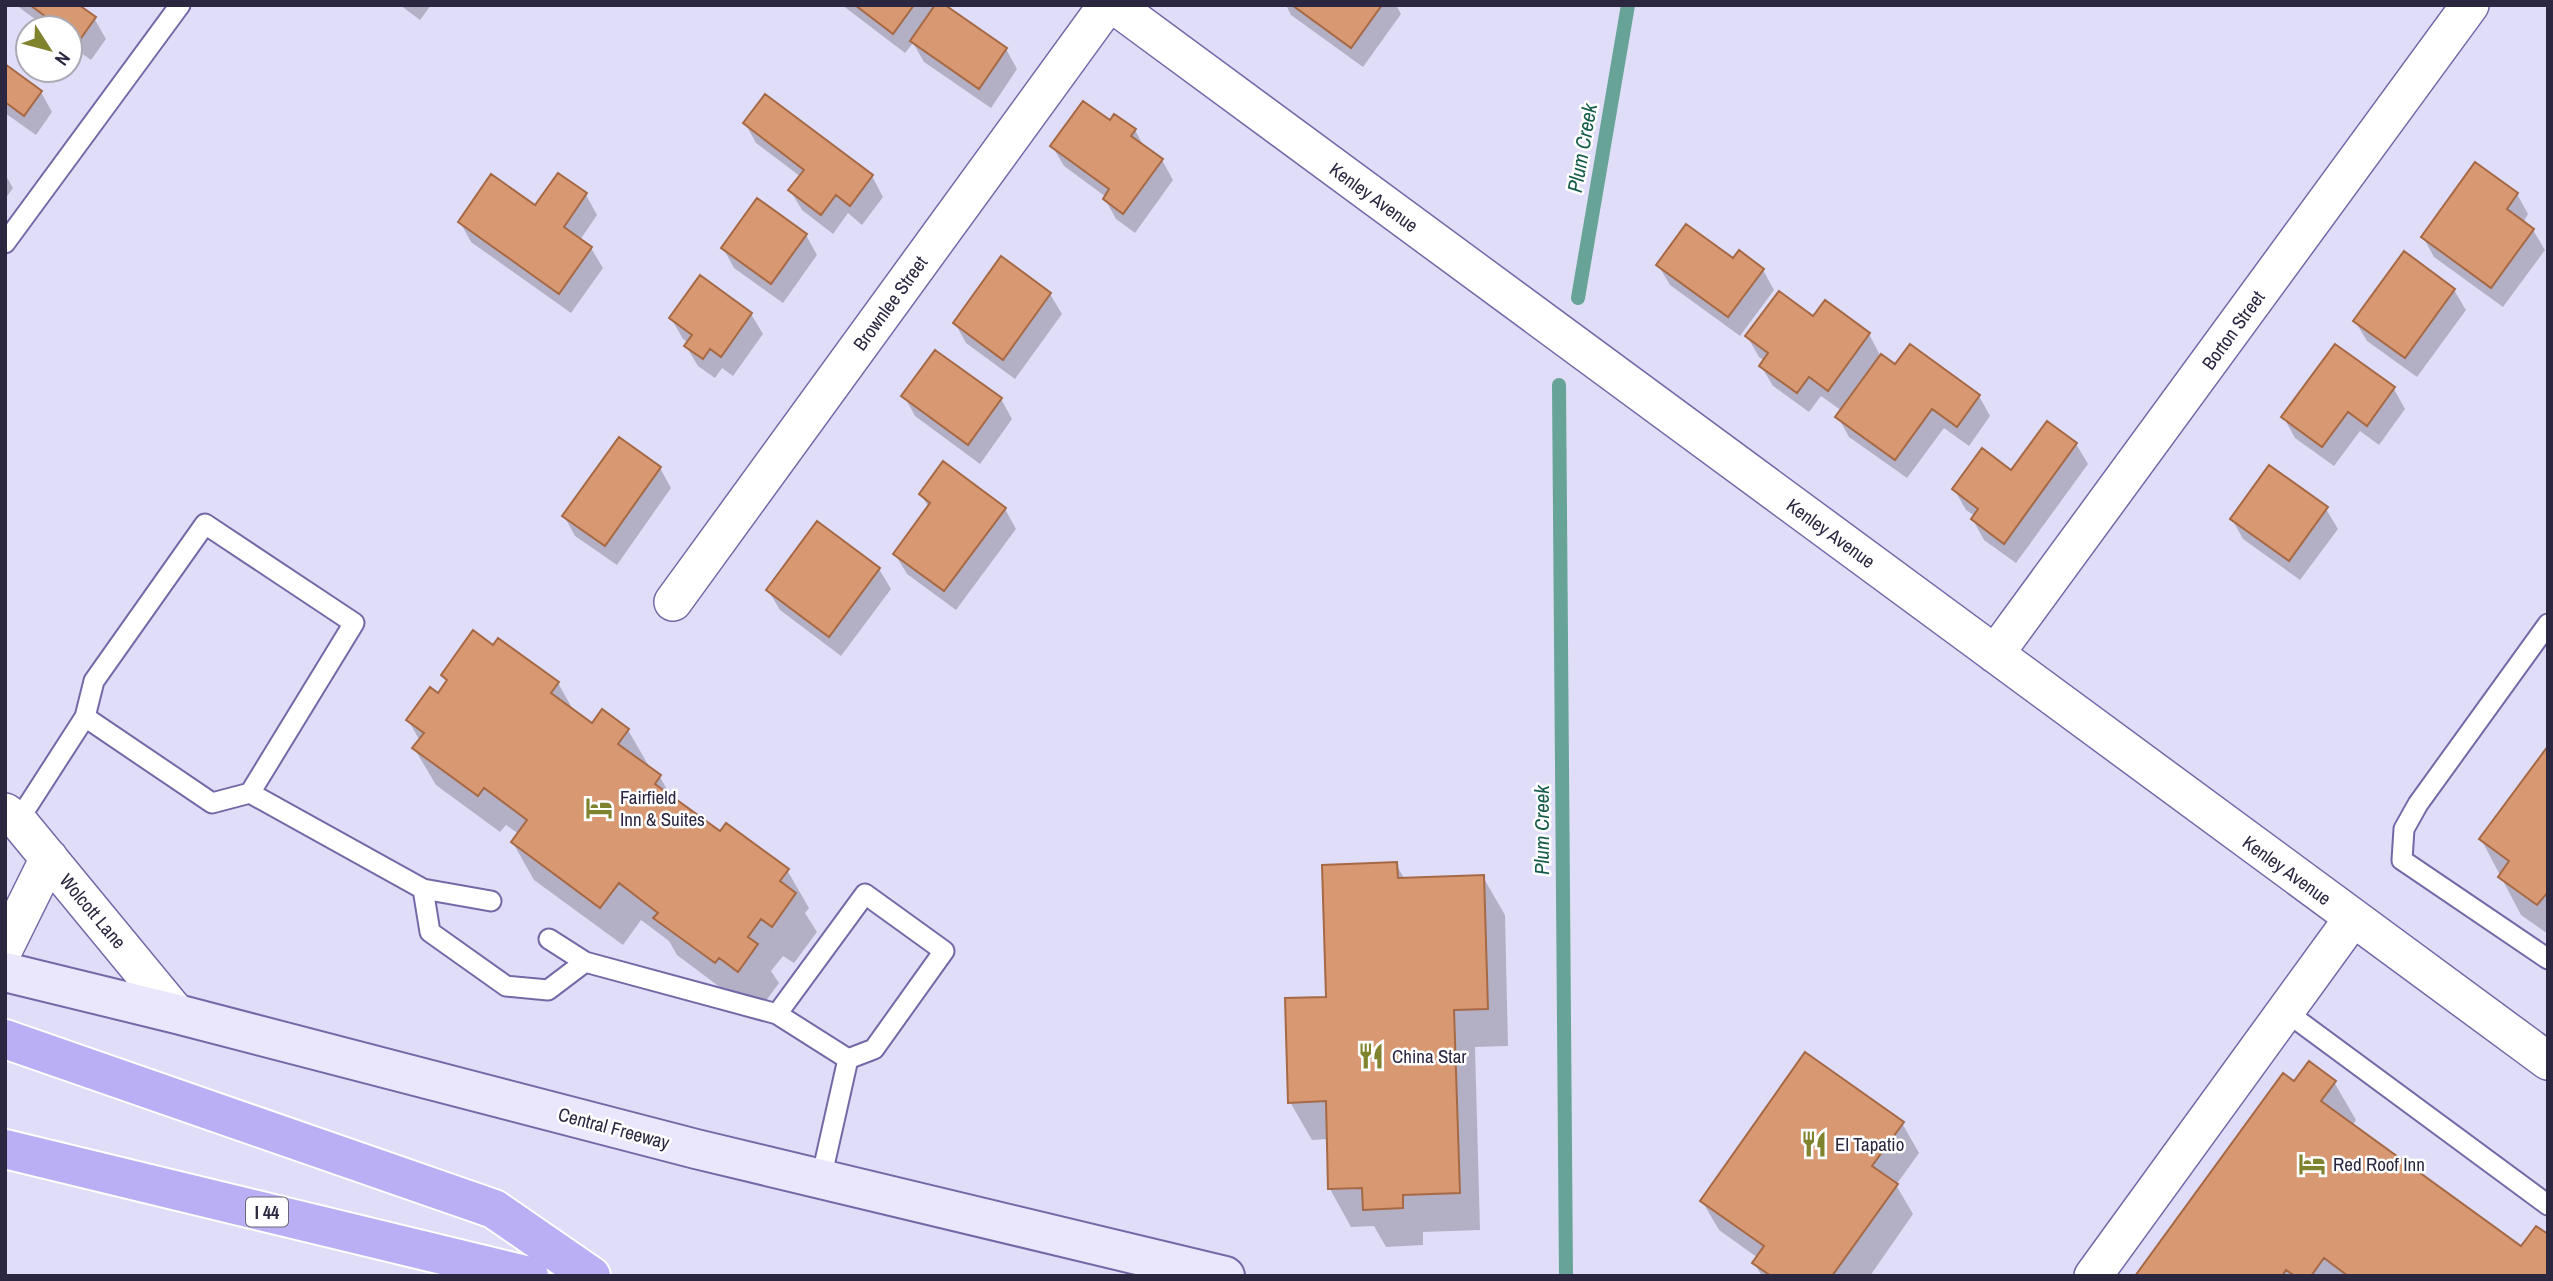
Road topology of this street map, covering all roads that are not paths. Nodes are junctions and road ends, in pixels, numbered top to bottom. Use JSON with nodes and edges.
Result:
{"nodes":[{"id":1,"x":180,"y":5,"type":"edge"},
{"id":2,"x":1107,"y":5,"type":"edge"},
{"id":3,"x":1114,"y":5,"type":"edge"},
{"id":4,"x":2470,"y":5,"type":"edge"},
{"id":5,"x":5,"y":243,"type":"edge"},
{"id":6,"x":673,"y":602,"type":"dead end"},
{"id":7,"x":2548,"y":624,"type":"edge"},
{"id":8,"x":1995,"y":654,"type":"junction"},
{"id":9,"x":85,"y":717,"type":"junction"},
{"id":10,"x":250,"y":793,"type":"junction"},
{"id":11,"x":12,"y":816,"type":"edge"},
{"id":12,"x":48,"y":858,"type":"junction"},
{"id":13,"x":424,"y":889,"type":"junction"},
{"id":14,"x":491,"y":901,"type":"dead end"},
{"id":15,"x":2353,"y":918,"type":"junction"},
{"id":16,"x":549,"y":939,"type":"dead end"},
{"id":17,"x":5,"y":947,"type":"edge"},
{"id":18,"x":2548,"y":959,"type":"edge"},
{"id":19,"x":585,"y":962,"type":"junction"},
{"id":20,"x":5,"y":972,"type":"edge"},
{"id":21,"x":2285,"y":1011,"type":"junction"},
{"id":22,"x":177,"y":1014,"type":"junction"},
{"id":23,"x":777,"y":1014,"type":"junction"},
{"id":24,"x":5,"y":1039,"type":"edge"},
{"id":25,"x":848,"y":1059,"type":"junction"},
{"id":26,"x":2548,"y":1061,"type":"edge"},
{"id":27,"x":5,"y":1149,"type":"edge"},
{"id":28,"x":821,"y":1179,"type":"junction"},
{"id":29,"x":2548,"y":1205,"type":"edge"},
{"id":30,"x":529,"y":1276,"type":"edge"},
{"id":31,"x":591,"y":1276,"type":"edge"},
{"id":32,"x":1225,"y":1276,"type":"edge"},
{"id":33,"x":2093,"y":1276,"type":"edge"}],
"edges":[{"from":1,"to":5,"type":"lane"},
{"from":2,"to":6,"type":"street","name":"Brownlee Street"},
{"from":3,"to":8,"type":"street","name":"Kenley Avenue"},
{"from":4,"to":8,"type":"street","name":"Borton Street"},
{"from":7,"to":18,"type":"lane"},
{"from":8,"to":15,"type":"street","name":"Kenley Avenue"},
{"from":9,"to":10,"type":"lane"},
{"from":9,"to":10,"type":"lane"},
{"from":9,"to":11,"type":"lane"},
{"from":10,"to":13,"type":"lane"},
{"from":11,"to":12,"type":"street","name":"Wolcott Lane"},
{"from":12,"to":17,"type":"street"},
{"from":12,"to":22,"type":"street","name":"Wolcott Lane"},
{"from":13,"to":14,"type":"lane"},
{"from":13,"to":19,"type":"lane"},
{"from":15,"to":21,"type":"street"},
{"from":15,"to":26,"type":"street","name":"Kenley Avenue"},
{"from":16,"to":19,"type":"lane"},
{"from":19,"to":23,"type":"lane"},
{"from":20,"to":22,"type":"main road","name":"Central Freeway"},
{"from":21,"to":29,"type":"lane"},
{"from":21,"to":33,"type":"street"},
{"from":22,"to":28,"type":"main road","name":"Central Freeway"},
{"from":23,"to":25,"type":"lane"},
{"from":23,"to":25,"type":"lane"},
{"from":24,"to":31,"type":"highway"},
{"from":25,"to":28,"type":"lane"},
{"from":27,"to":30,"type":"highway","number":"I 44"},
{"from":28,"to":32,"type":"main road","name":"Central Freeway"}]}
